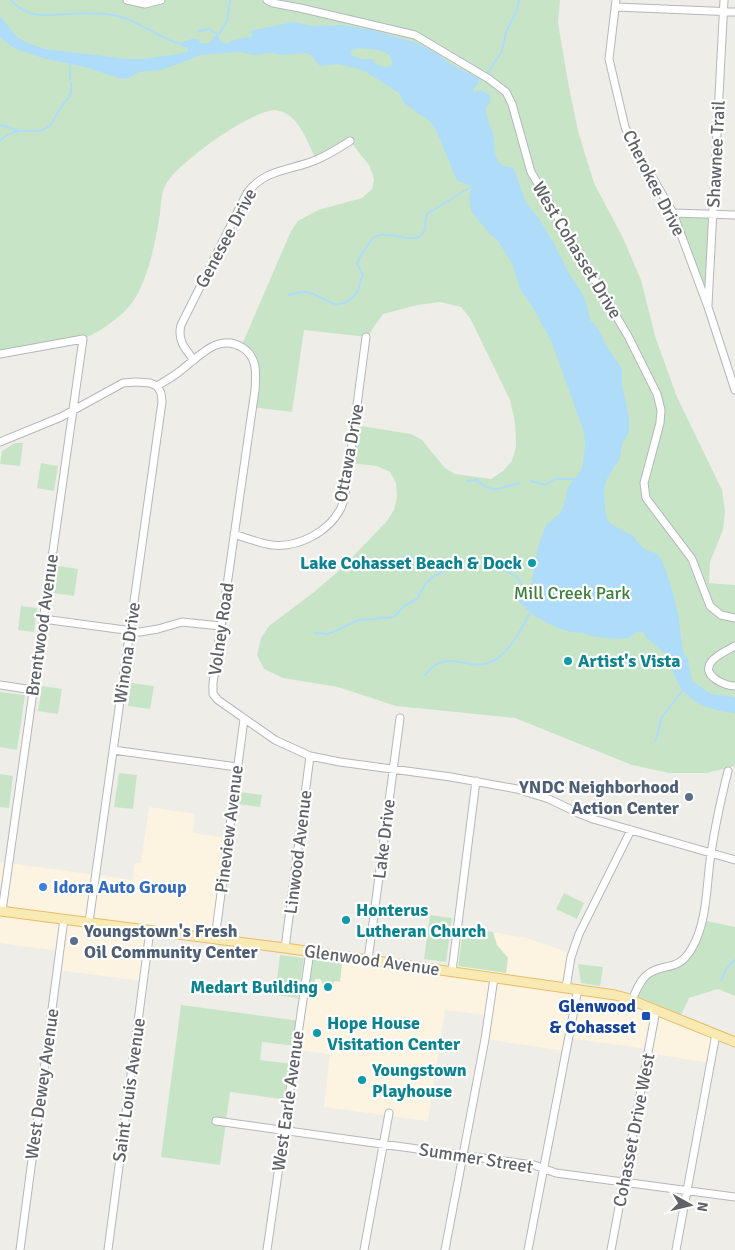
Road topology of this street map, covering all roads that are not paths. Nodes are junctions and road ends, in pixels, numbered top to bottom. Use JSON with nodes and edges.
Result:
{"nodes":[{"id":1,"x":127,"y":0,"type":"edge"},
{"id":2,"x":161,"y":0,"type":"edge"},
{"id":3,"x":724,"y":0,"type":"edge"},
{"id":4,"x":270,"y":2,"type":"edge"},
{"id":5,"x":616,"y":3,"type":"edge"},
{"id":6,"x":723,"y":12,"type":"junction"},
{"id":7,"x":735,"y":12,"type":"edge"},
{"id":8,"x":350,"y":141,"type":"dead end"},
{"id":9,"x":673,"y":213,"type":"junction"},
{"id":10,"x":713,"y":214,"type":"junction"},
{"id":11,"x":735,"y":215,"type":"edge"},
{"id":12,"x":708,"y":308,"type":"junction"},
{"id":13,"x":366,"y":337,"type":"dead end"},
{"id":14,"x":0,"y":354,"type":"edge"},
{"id":15,"x":194,"y":360,"type":"junction"},
{"id":16,"x":733,"y":381,"type":"edge"},
{"id":17,"x":157,"y":386,"type":"junction"},
{"id":18,"x":735,"y":390,"type":"edge"},
{"id":19,"x":72,"y":412,"type":"junction"},
{"id":20,"x":0,"y":442,"type":"edge"},
{"id":21,"x":234,"y":534,"type":"junction"},
{"id":22,"x":735,"y":618,"type":"edge"},
{"id":23,"x":43,"y":619,"type":"junction"},
{"id":24,"x":221,"y":626,"type":"junction"},
{"id":25,"x":130,"y":630,"type":"junction"},
{"id":26,"x":735,"y":646,"type":"edge"},
{"id":27,"x":0,"y":686,"type":"edge"},
{"id":28,"x":735,"y":686,"type":"edge"},
{"id":29,"x":33,"y":690,"type":"junction"},
{"id":30,"x":400,"y":718,"type":"dead end"},
{"id":31,"x":244,"y":719,"type":"junction"},
{"id":32,"x":113,"y":750,"type":"junction"},
{"id":33,"x":310,"y":756,"type":"junction"},
{"id":34,"x":237,"y":767,"type":"junction"},
{"id":35,"x":393,"y":769,"type":"junction"},
{"id":36,"x":728,"y":771,"type":"dead end"},
{"id":37,"x":476,"y":781,"type":"junction"},
{"id":38,"x":631,"y":830,"type":"junction"},
{"id":39,"x":711,"y":854,"type":"junction"},
{"id":40,"x":735,"y":860,"type":"edge"},
{"id":41,"x":1,"y":911,"type":"edge"},
{"id":42,"x":64,"y":919,"type":"junction"},
{"id":43,"x":89,"y":922,"type":"junction"},
{"id":44,"x":150,"y":930,"type":"junction"},
{"id":45,"x":214,"y":939,"type":"junction"},
{"id":46,"x":285,"y":948,"type":"junction"},
{"id":47,"x":310,"y":951,"type":"junction"},
{"id":48,"x":368,"y":960,"type":"junction"},
{"id":49,"x":452,"y":971,"type":"junction"},
{"id":50,"x":494,"y":978,"type":"junction"},
{"id":51,"x":566,"y":988,"type":"junction"},
{"id":52,"x":578,"y":989,"type":"junction"},
{"id":53,"x":632,"y":1000,"type":"junction"},
{"id":54,"x":656,"y":1010,"type":"junction"},
{"id":55,"x":716,"y":1034,"type":"junction"},
{"id":56,"x":735,"y":1042,"type":"edge"},
{"id":57,"x":389,"y":1113,"type":"dead end"},
{"id":58,"x":216,"y":1121,"type":"dead end"},
{"id":59,"x":284,"y":1130,"type":"junction"},
{"id":60,"x":384,"y":1144,"type":"junction"},
{"id":61,"x":463,"y":1155,"type":"junction"},
{"id":62,"x":544,"y":1168,"type":"junction"},
{"id":63,"x":624,"y":1182,"type":"junction"},
{"id":64,"x":687,"y":1191,"type":"junction"},
{"id":65,"x":735,"y":1197,"type":"edge"},
{"id":66,"x":20,"y":1250,"type":"edge"},
{"id":67,"x":108,"y":1250,"type":"edge"},
{"id":68,"x":266,"y":1250,"type":"edge"},
{"id":69,"x":364,"y":1250,"type":"edge"},
{"id":70,"x":445,"y":1250,"type":"edge"},
{"id":71,"x":528,"y":1250,"type":"edge"},
{"id":72,"x":611,"y":1250,"type":"edge"},
{"id":73,"x":676,"y":1250,"type":"edge"}],
"edges":[{"from":1,"to":2,"type":"street"},
{"from":3,"to":6,"type":"street","name":"Shawnee Trail"},
{"from":4,"to":22,"type":"street","name":"West Cohasset Drive"},
{"from":5,"to":6,"type":"street"},
{"from":5,"to":9,"type":"street","name":"Cherokee Drive"},
{"from":6,"to":7,"type":"street"},
{"from":6,"to":10,"type":"street","name":"Shawnee Trail"},
{"from":8,"to":15,"type":"street","name":"Genesee Drive"},
{"from":9,"to":10,"type":"street"},
{"from":9,"to":12,"type":"street","name":"Cherokee Drive"},
{"from":10,"to":11,"type":"street"},
{"from":10,"to":12,"type":"street","name":"Shawnee Trail"},
{"from":12,"to":16,"type":"street","name":"Cherokee Drive"},
{"from":13,"to":21,"type":"street","name":"Ottawa Drive"},
{"from":14,"to":19,"type":"street","name":"Brentwood Avenue"},
{"from":15,"to":17,"type":"street","name":"Volney Road"},
{"from":15,"to":21,"type":"street","name":"Volney Road"},
{"from":16,"to":18,"type":"street","name":"Cherokee Drive"},
{"from":17,"to":19,"type":"street"},
{"from":17,"to":25,"type":"street","name":"Winona Drive"},
{"from":19,"to":20,"type":"street"},
{"from":19,"to":23,"type":"street","name":"Brentwood Avenue"},
{"from":21,"to":24,"type":"street","name":"Volney Road"},
{"from":23,"to":25,"type":"street"},
{"from":23,"to":29,"type":"street","name":"Brentwood Avenue"},
{"from":24,"to":25,"type":"street"},
{"from":24,"to":31,"type":"street","name":"Volney Road"},
{"from":25,"to":32,"type":"street","name":"Winona Drive"},
{"from":26,"to":28,"type":"street"},
{"from":27,"to":29,"type":"street"},
{"from":29,"to":41,"type":"street","name":"Brentwood Avenue"},
{"from":30,"to":35,"type":"street","name":"Lake Drive"},
{"from":31,"to":33,"type":"street","name":"Volney Road"},
{"from":31,"to":34,"type":"street","name":"Pineview Avenue"},
{"from":32,"to":34,"type":"street"},
{"from":32,"to":43,"type":"street","name":"Winona Drive"},
{"from":33,"to":35,"type":"street","name":"Volney Road"},
{"from":33,"to":46,"type":"street","name":"Linwood Avenue"},
{"from":34,"to":45,"type":"street","name":"Pineview Avenue"},
{"from":35,"to":37,"type":"street","name":"Volney Road"},
{"from":35,"to":48,"type":"street","name":"Lake Drive"},
{"from":36,"to":39,"type":"street"},
{"from":37,"to":38,"type":"street","name":"Volney Road"},
{"from":37,"to":49,"type":"street"},
{"from":38,"to":39,"type":"street","name":"Volney Road"},
{"from":38,"to":51,"type":"street"},
{"from":39,"to":40,"type":"street","name":"Volney Road"},
{"from":39,"to":53,"type":"street"},
{"from":41,"to":42,"type":"main road","name":"Glenwood Avenue"},
{"from":42,"to":43,"type":"main road","name":"Glenwood Avenue"},
{"from":42,"to":66,"type":"street","name":"West Dewey Avenue"},
{"from":43,"to":44,"type":"main road","name":"Glenwood Avenue"},
{"from":44,"to":45,"type":"main road","name":"Glenwood Avenue"},
{"from":44,"to":67,"type":"street","name":"Saint Louis Avenue"},
{"from":45,"to":46,"type":"main road","name":"Glenwood Avenue"},
{"from":46,"to":47,"type":"main road","name":"Glenwood Avenue"},
{"from":47,"to":48,"type":"main road","name":"Glenwood Avenue"},
{"from":47,"to":59,"type":"street","name":"West Earle Avenue"},
{"from":48,"to":49,"type":"main road","name":"Glenwood Avenue"},
{"from":49,"to":50,"type":"main road","name":"Glenwood Avenue"},
{"from":50,"to":51,"type":"main road","name":"Glenwood Avenue"},
{"from":50,"to":61,"type":"street"},
{"from":51,"to":52,"type":"main road","name":"Glenwood Avenue"},
{"from":52,"to":53,"type":"main road","name":"Glenwood Avenue"},
{"from":52,"to":62,"type":"street"},
{"from":53,"to":54,"type":"main road","name":"Glenwood Avenue"},
{"from":54,"to":55,"type":"main road","name":"Glenwood Avenue"},
{"from":54,"to":63,"type":"street","name":"Cohasset Drive West"},
{"from":55,"to":56,"type":"main road","name":"Glenwood Avenue"},
{"from":55,"to":64,"type":"street"},
{"from":57,"to":60,"type":"street"},
{"from":58,"to":59,"type":"street","name":"Summer Street"},
{"from":59,"to":60,"type":"street","name":"Summer Street"},
{"from":59,"to":68,"type":"street","name":"West Earle Avenue"},
{"from":60,"to":61,"type":"street","name":"Summer Street"},
{"from":60,"to":69,"type":"street"},
{"from":61,"to":62,"type":"street","name":"Summer Street"},
{"from":61,"to":70,"type":"street"},
{"from":62,"to":63,"type":"street","name":"Summer Street"},
{"from":62,"to":71,"type":"street"},
{"from":63,"to":64,"type":"street","name":"Summer Street"},
{"from":63,"to":72,"type":"street","name":"Cohasset Drive West"},
{"from":64,"to":65,"type":"street","name":"Summer Street"},
{"from":64,"to":73,"type":"street"}]}
